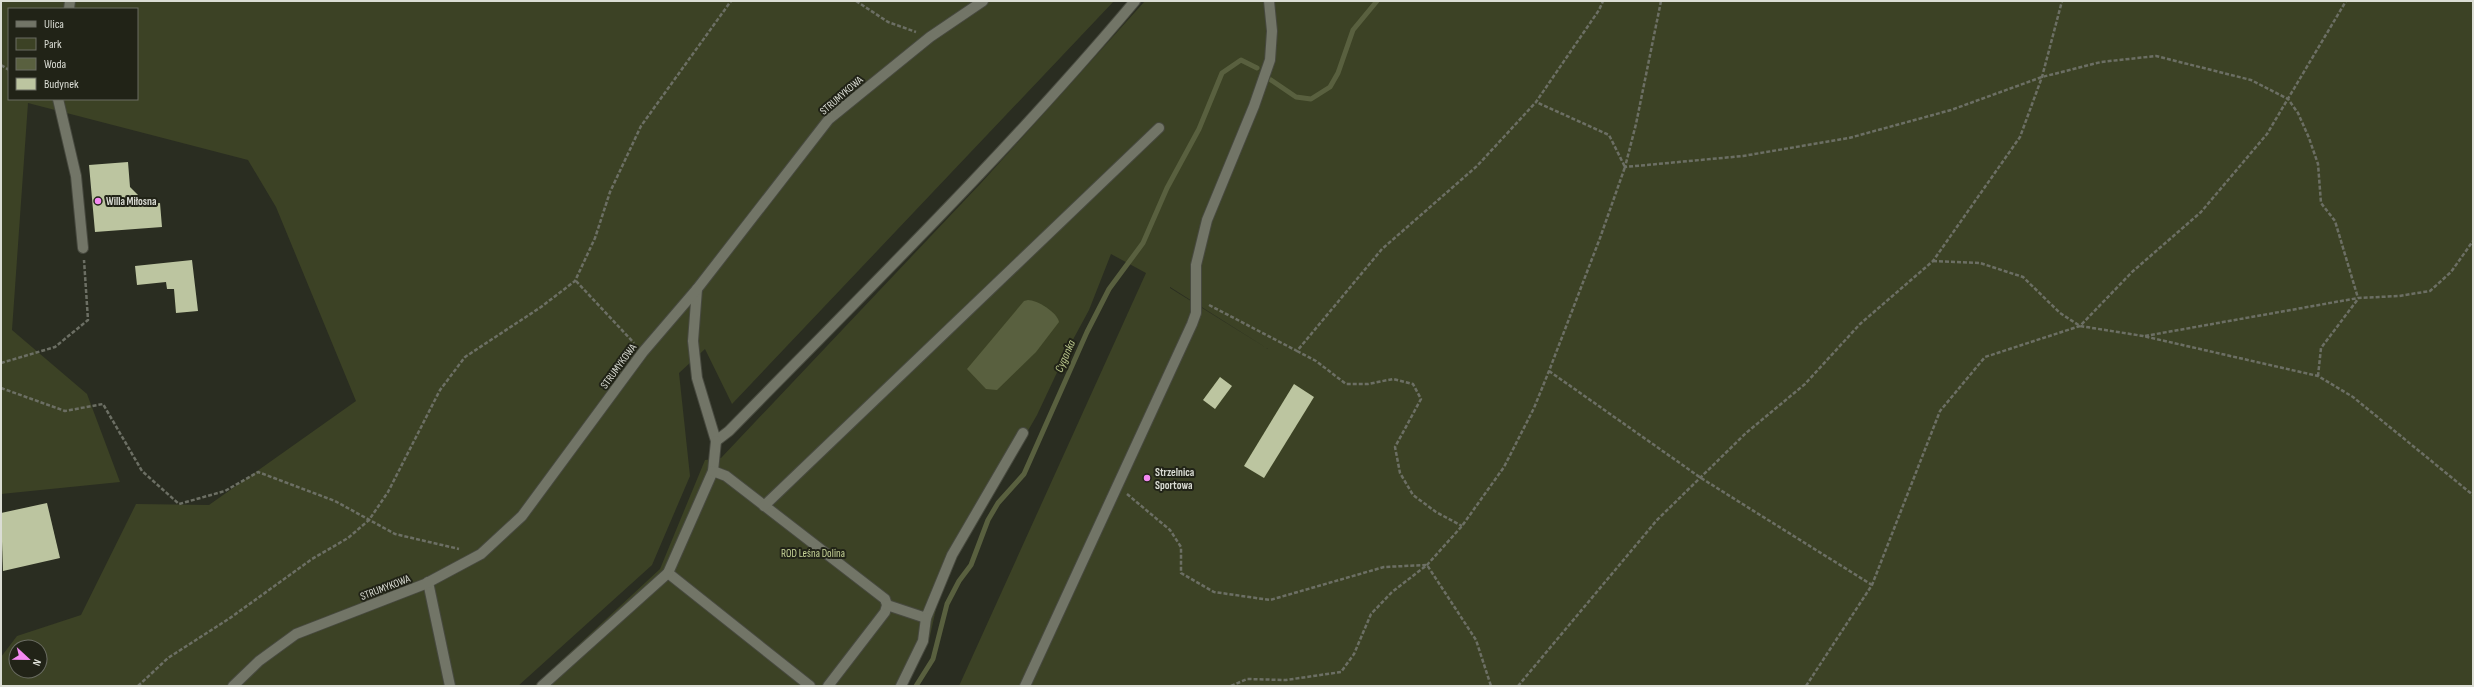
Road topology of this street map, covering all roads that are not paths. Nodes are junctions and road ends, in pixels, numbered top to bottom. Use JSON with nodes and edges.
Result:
{"nodes":[{"id":1,"x":983,"y":1,"type":"edge"},
{"id":2,"x":1135,"y":1,"type":"edge"},
{"id":3,"x":1269,"y":1,"type":"edge"},
{"id":4,"x":58,"y":100,"type":"edge"},
{"id":5,"x":1159,"y":128,"type":"dead end"},
{"id":6,"x":83,"y":248,"type":"road end"},
{"id":7,"x":697,"y":289,"type":"junction"},
{"id":8,"x":1023,"y":433,"type":"dead end"},
{"id":9,"x":716,"y":441,"type":"junction"},
{"id":10,"x":713,"y":471,"type":"junction"},
{"id":11,"x":764,"y":506,"type":"junction"},
{"id":12,"x":668,"y":573,"type":"junction"},
{"id":13,"x":428,"y":582,"type":"junction"},
{"id":14,"x":887,"y":605,"type":"junction"},
{"id":15,"x":926,"y":618,"type":"junction"},
{"id":16,"x":233,"y":686,"type":"edge"},
{"id":17,"x":450,"y":686,"type":"edge"},
{"id":18,"x":542,"y":686,"type":"edge"},
{"id":19,"x":810,"y":686,"type":"edge"},
{"id":20,"x":828,"y":686,"type":"edge"},
{"id":21,"x":901,"y":686,"type":"edge"},
{"id":22,"x":1026,"y":686,"type":"edge"}],
"edges":[{"from":1,"to":7,"type":"street","name":"STRUMYKOWA"},
{"from":2,"to":9,"type":"street"},
{"from":3,"to":22,"type":"street"},
{"from":4,"to":6,"type":"street"},
{"from":5,"to":11,"type":"street"},
{"from":7,"to":9,"type":"street"},
{"from":7,"to":13,"type":"street","name":"STRUMYKOWA"},
{"from":8,"to":15,"type":"street"},
{"from":9,"to":10,"type":"street"},
{"from":10,"to":11,"type":"street"},
{"from":10,"to":12,"type":"street"},
{"from":11,"to":14,"type":"street"},
{"from":12,"to":18,"type":"street"},
{"from":12,"to":19,"type":"street"},
{"from":13,"to":16,"type":"street","name":"STRUMYKOWA"},
{"from":13,"to":17,"type":"street"},
{"from":14,"to":15,"type":"street"},
{"from":14,"to":20,"type":"street"},
{"from":15,"to":21,"type":"street"}]}
